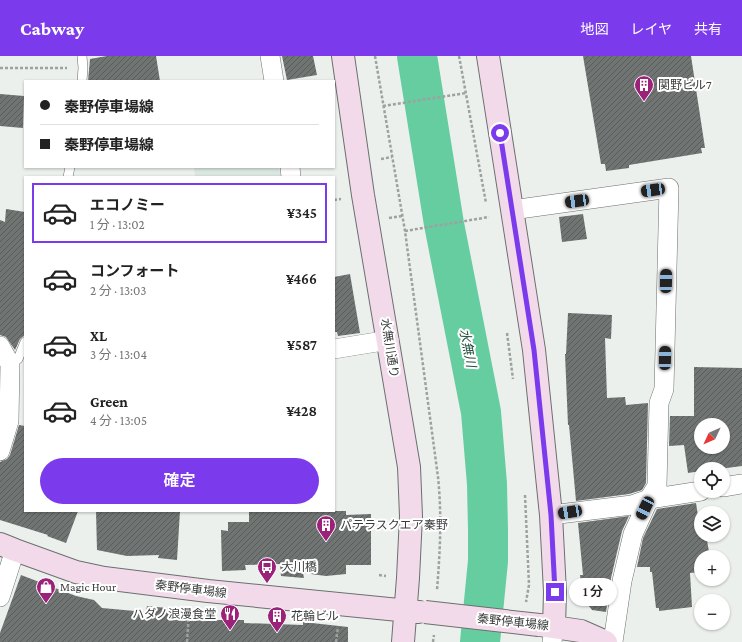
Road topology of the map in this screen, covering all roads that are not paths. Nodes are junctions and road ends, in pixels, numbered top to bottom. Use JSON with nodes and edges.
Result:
{"nodes":[{"id":1,"x":82,"y":56,"type":"edge"},
{"id":2,"x":270,"y":56,"type":"edge"},
{"id":3,"x":343,"y":56,"type":"edge"},
{"id":4,"x":488,"y":56,"type":"edge"},
{"id":5,"x":82,"y":80,"type":"edge"},
{"id":6,"x":274,"y":80,"type":"edge"},
{"id":7,"x":512,"y":210,"type":"junction"},
{"id":8,"x":389,"y":340,"type":"junction"},
{"id":9,"x":24,"y":344,"type":"edge"},
{"id":10,"x":0,"y":346,"type":"edge"},
{"id":11,"x":335,"y":349,"type":"edge"},
{"id":12,"x":10,"y":364,"type":"junction"},
{"id":13,"x":0,"y":451,"type":"edge"},
{"id":14,"x":742,"y":484,"type":"edge"},
{"id":15,"x":730,"y":486,"type":"edge"},
{"id":16,"x":694,"y":492,"type":"edge"},
{"id":17,"x":649,"y":499,"type":"junction"},
{"id":18,"x":551,"y":515,"type":"junction"},
{"id":19,"x":7,"y":547,"type":"edge"},
{"id":20,"x":0,"y":598,"type":"edge"},
{"id":21,"x":422,"y":607,"type":"junction"},
{"id":22,"x":548,"y":631,"type":"edge"},
{"id":23,"x":403,"y":642,"type":"edge"},
{"id":24,"x":606,"y":642,"type":"edge"},
{"id":25,"x":613,"y":642,"type":"edge"}],
"edges":[{"from":1,"to":5,"type":"lane"},
{"from":2,"to":6,"type":"street"},
{"from":3,"to":8,"type":"main road","name":"水無川通り"},
{"from":4,"to":7,"type":"main road","name":"秦野停車場線"},
{"from":7,"to":17,"type":"street"},
{"from":7,"to":18,"type":"main road","name":"秦野停車場線"},
{"from":8,"to":11,"type":"street"},
{"from":8,"to":21,"type":"main road","name":"水無川通り"},
{"from":9,"to":12,"type":"lane"},
{"from":10,"to":12,"type":"street"},
{"from":12,"to":13,"type":"street"},
{"from":14,"to":15,"type":"street"},
{"from":16,"to":17,"type":"street"},
{"from":17,"to":18,"type":"street"},
{"from":17,"to":25,"type":"street"},
{"from":18,"to":22,"type":"main road","name":"秦野停車場線"},
{"from":19,"to":20,"type":"street"},
{"from":19,"to":21,"type":"main road","name":"秦野停車場線"},
{"from":21,"to":22,"type":"main road","name":"秦野停車場線","bridge":true},
{"from":21,"to":23,"type":"main road","name":"水無川通り"},
{"from":22,"to":24,"type":"main road"}]}
